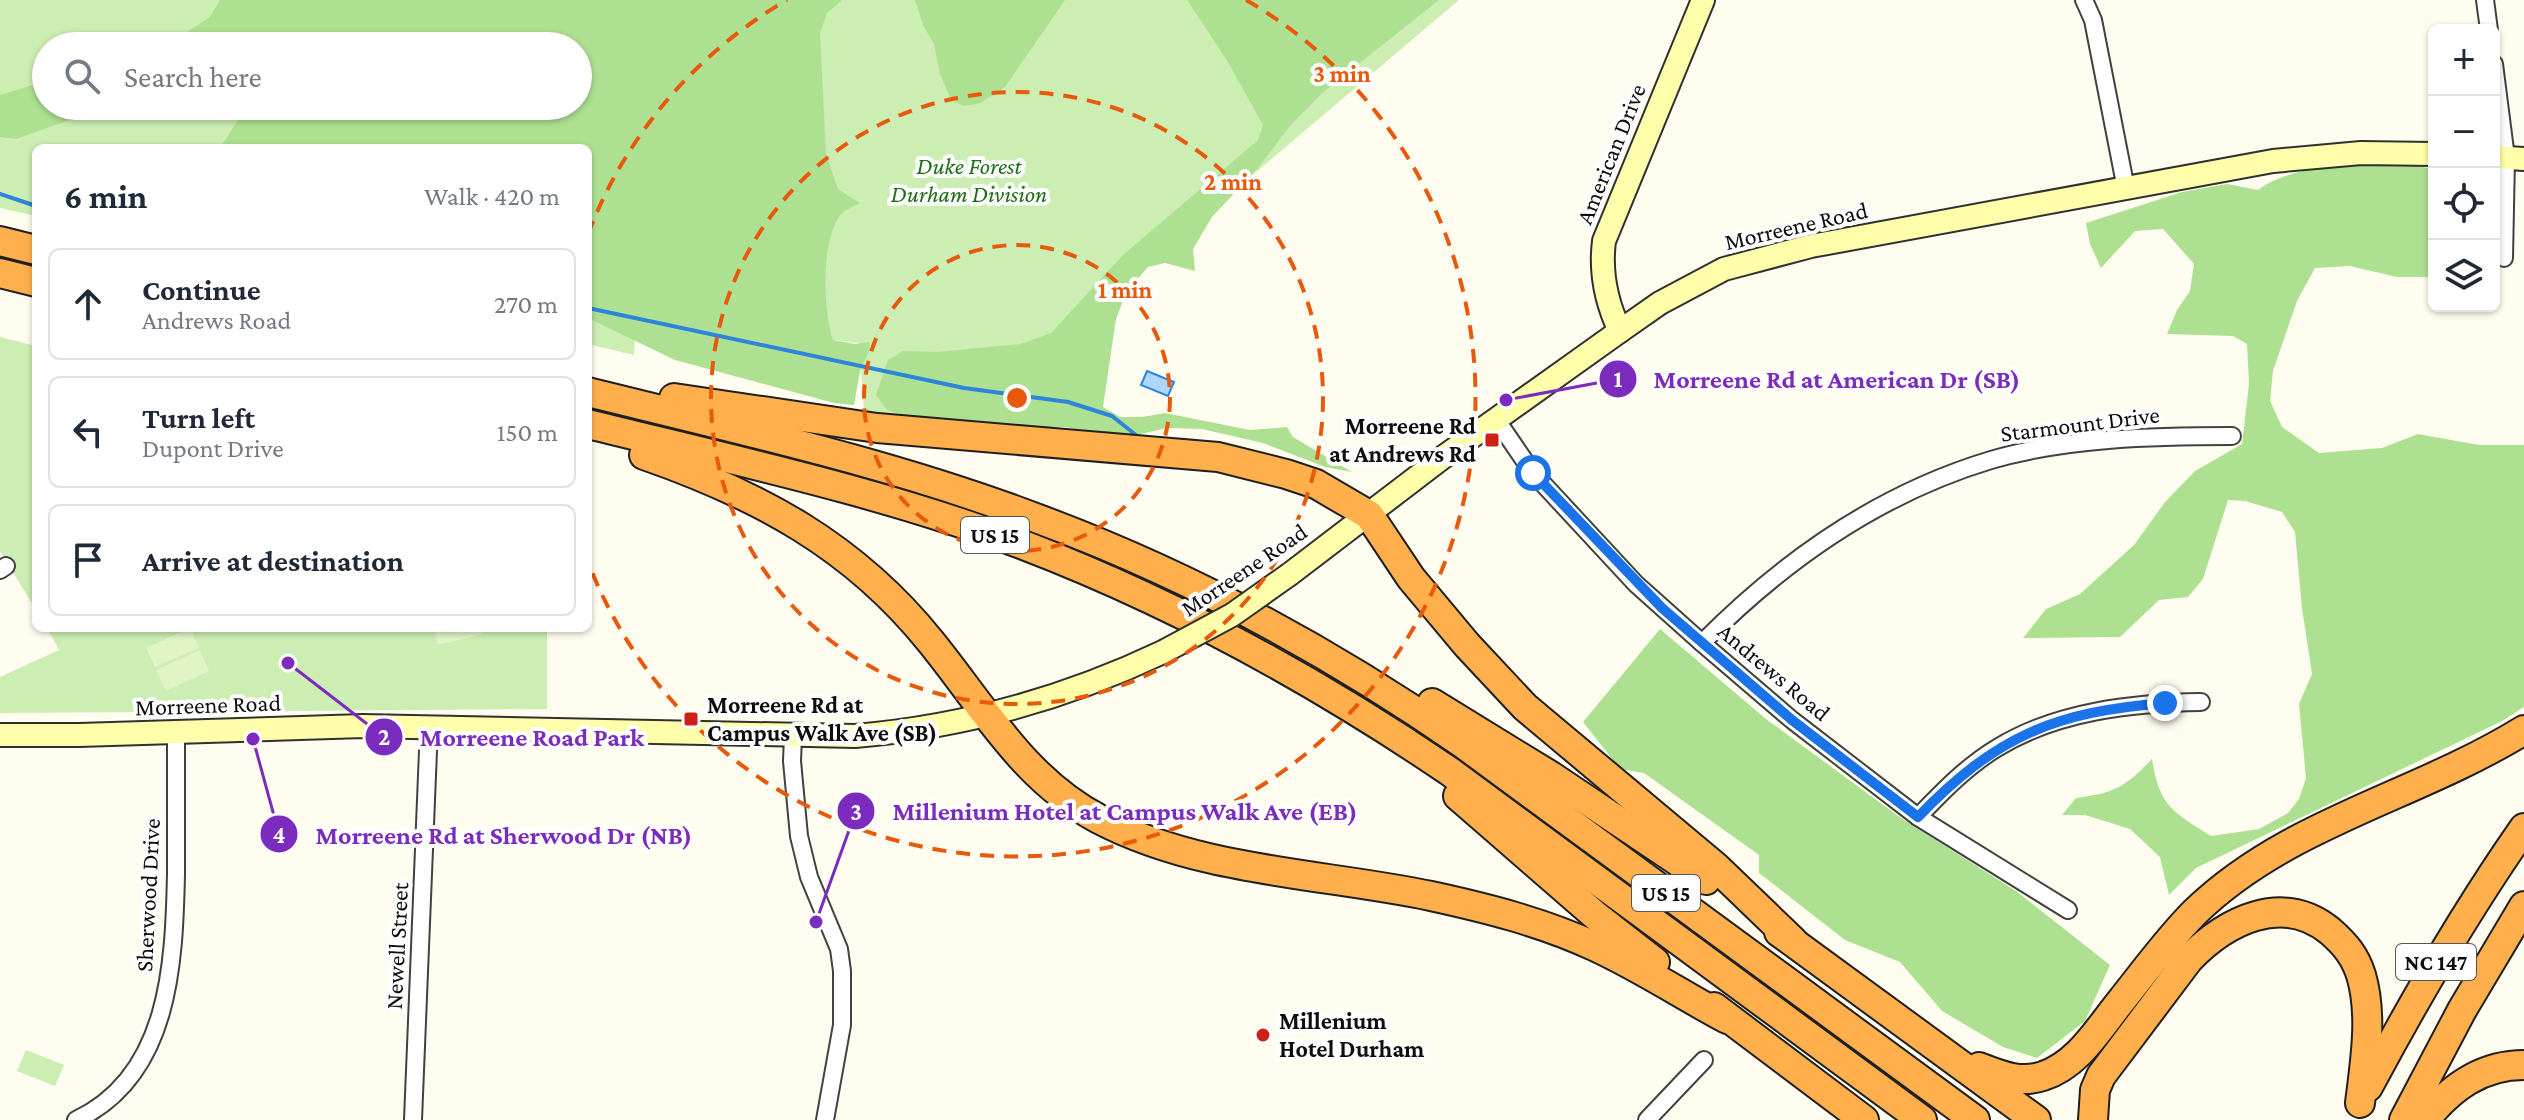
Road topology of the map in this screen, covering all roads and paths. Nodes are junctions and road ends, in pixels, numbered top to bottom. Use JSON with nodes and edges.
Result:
{"nodes":[{"id":1,"x":1703,"y":0,"type":"edge"},
{"id":2,"x":2084,"y":0,"type":"edge"},
{"id":3,"x":2485,"y":0,"type":"edge"},
{"id":4,"x":2488,"y":24,"type":"edge"},
{"id":5,"x":2499,"y":96,"type":"edge"},
{"id":6,"x":2428,"y":154,"type":"edge"},
{"id":7,"x":2508,"y":158,"type":"edge"},
{"id":8,"x":2126,"y":189,"type":"junction"},
{"id":9,"x":0,"y":241,"type":"edge"},
{"id":10,"x":32,"y":249,"type":"edge"},
{"id":11,"x":2504,"y":258,"type":"dead end"},
{"id":12,"x":0,"y":273,"type":"edge"},
{"id":13,"x":32,"y":281,"type":"edge"},
{"id":14,"x":1620,"y":331,"type":"junction"},
{"id":15,"x":592,"y":390,"type":"edge"},
{"id":16,"x":592,"y":390,"type":"edge"},
{"id":17,"x":1496,"y":419,"type":"junction"},
{"id":18,"x":592,"y":425,"type":"edge"},
{"id":19,"x":592,"y":436,"type":"edge"},
{"id":20,"x":2232,"y":436,"type":"dead end"},
{"id":21,"x":1369,"y":515,"type":"junction"},
{"id":22,"x":1702,"y":643,"type":"junction"},
{"id":23,"x":1353,"y":671,"type":"junction"},
{"id":24,"x":2201,"y":702,"type":"dead end"},
{"id":25,"x":986,"y":715,"type":"junction"},
{"id":26,"x":1374,"y":721,"type":"junction"},
{"id":27,"x":429,"y":726,"type":"junction"},
{"id":28,"x":2524,"y":730,"type":"edge"},
{"id":29,"x":176,"y":732,"type":"junction"},
{"id":30,"x":0,"y":735,"type":"edge"},
{"id":31,"x":793,"y":736,"type":"junction"},
{"id":32,"x":1918,"y":817,"type":"junction"},
{"id":33,"x":2524,"y":828,"type":"edge"},
{"id":34,"x":2524,"y":906,"type":"edge"},
{"id":35,"x":2068,"y":910,"type":"dead end"},
{"id":36,"x":1793,"y":941,"type":"junction"},
{"id":37,"x":1727,"y":1019,"type":"junction"},
{"id":38,"x":1948,"y":1055,"type":"junction"},
{"id":39,"x":1704,"y":1060,"type":"dead end"},
{"id":40,"x":2524,"y":1065,"type":"edge"},
{"id":41,"x":2357,"y":1111,"type":"edge"},
{"id":42,"x":76,"y":1120,"type":"edge"},
{"id":43,"x":413,"y":1120,"type":"edge"},
{"id":44,"x":825,"y":1120,"type":"edge"},
{"id":45,"x":1647,"y":1120,"type":"edge"},
{"id":46,"x":1864,"y":1120,"type":"edge"},
{"id":47,"x":1922,"y":1120,"type":"edge"},
{"id":48,"x":1975,"y":1120,"type":"edge"},
{"id":49,"x":2036,"y":1120,"type":"edge"},
{"id":50,"x":2093,"y":1120,"type":"edge"},
{"id":51,"x":2404,"y":1120,"type":"edge"},
{"id":52,"x":2425,"y":1120,"type":"edge"}],
"edges":[{"from":1,"to":14,"type":"street","name":"American Drive"},
{"from":2,"to":8,"type":"street"},
{"from":3,"to":4,"type":"street"},
{"from":5,"to":7,"type":"street"},
{"from":6,"to":8,"type":"street","name":"Morreene Road"},
{"from":7,"to":11,"type":"street"},
{"from":8,"to":14,"type":"street","name":"Morreene Road"},
{"from":9,"to":10,"type":"highway"},
{"from":12,"to":13,"type":"highway"},
{"from":14,"to":17,"type":"street","name":"Morreene Road"},
{"from":15,"to":21,"type":"highway"},
{"from":16,"to":23,"type":"highway","number":"US 15"},
{"from":17,"to":21,"type":"street","name":"Morreene Road"},
{"from":17,"to":22,"type":"street","name":"Andrews Road"},
{"from":18,"to":26,"type":"highway","number":"US 15"},
{"from":19,"to":25,"type":"highway"},
{"from":20,"to":22,"type":"street","name":"Starmount Drive"},
{"from":21,"to":25,"type":"street","name":"Morreene Road","bridge":true},
{"from":21,"to":36,"type":"highway"},
{"from":22,"to":32,"type":"street","name":"Andrews Road"},
{"from":23,"to":36,"type":"highway"},
{"from":23,"to":48,"type":"highway","number":"US 15"},
{"from":24,"to":32,"type":"street"},
{"from":25,"to":31,"type":"street","name":"Morreene Road"},
{"from":25,"to":37,"type":"highway"},
{"from":26,"to":37,"type":"highway"},
{"from":26,"to":47,"type":"highway","number":"US 15"},
{"from":27,"to":29,"type":"street","name":"Morreene Road"},
{"from":27,"to":31,"type":"street","name":"Morreene Road"},
{"from":27,"to":43,"type":"street","name":"Newell Street"},
{"from":28,"to":38,"type":"highway"},
{"from":29,"to":30,"type":"street","name":"Morreene Road"},
{"from":29,"to":42,"type":"street","name":"Sherwood Drive"},
{"from":31,"to":44,"type":"street"},
{"from":32,"to":35,"type":"street","name":"Andrews Road"},
{"from":33,"to":41,"type":"highway","number":"NC 147"},
{"from":34,"to":51,"type":"highway","number":"NC 147"},
{"from":36,"to":38,"type":"highway"},
{"from":37,"to":46,"type":"highway"},
{"from":38,"to":49,"type":"highway"},
{"from":39,"to":45,"type":"street"},
{"from":40,"to":52,"type":"highway"},
{"from":41,"to":50,"type":"highway"}]}
